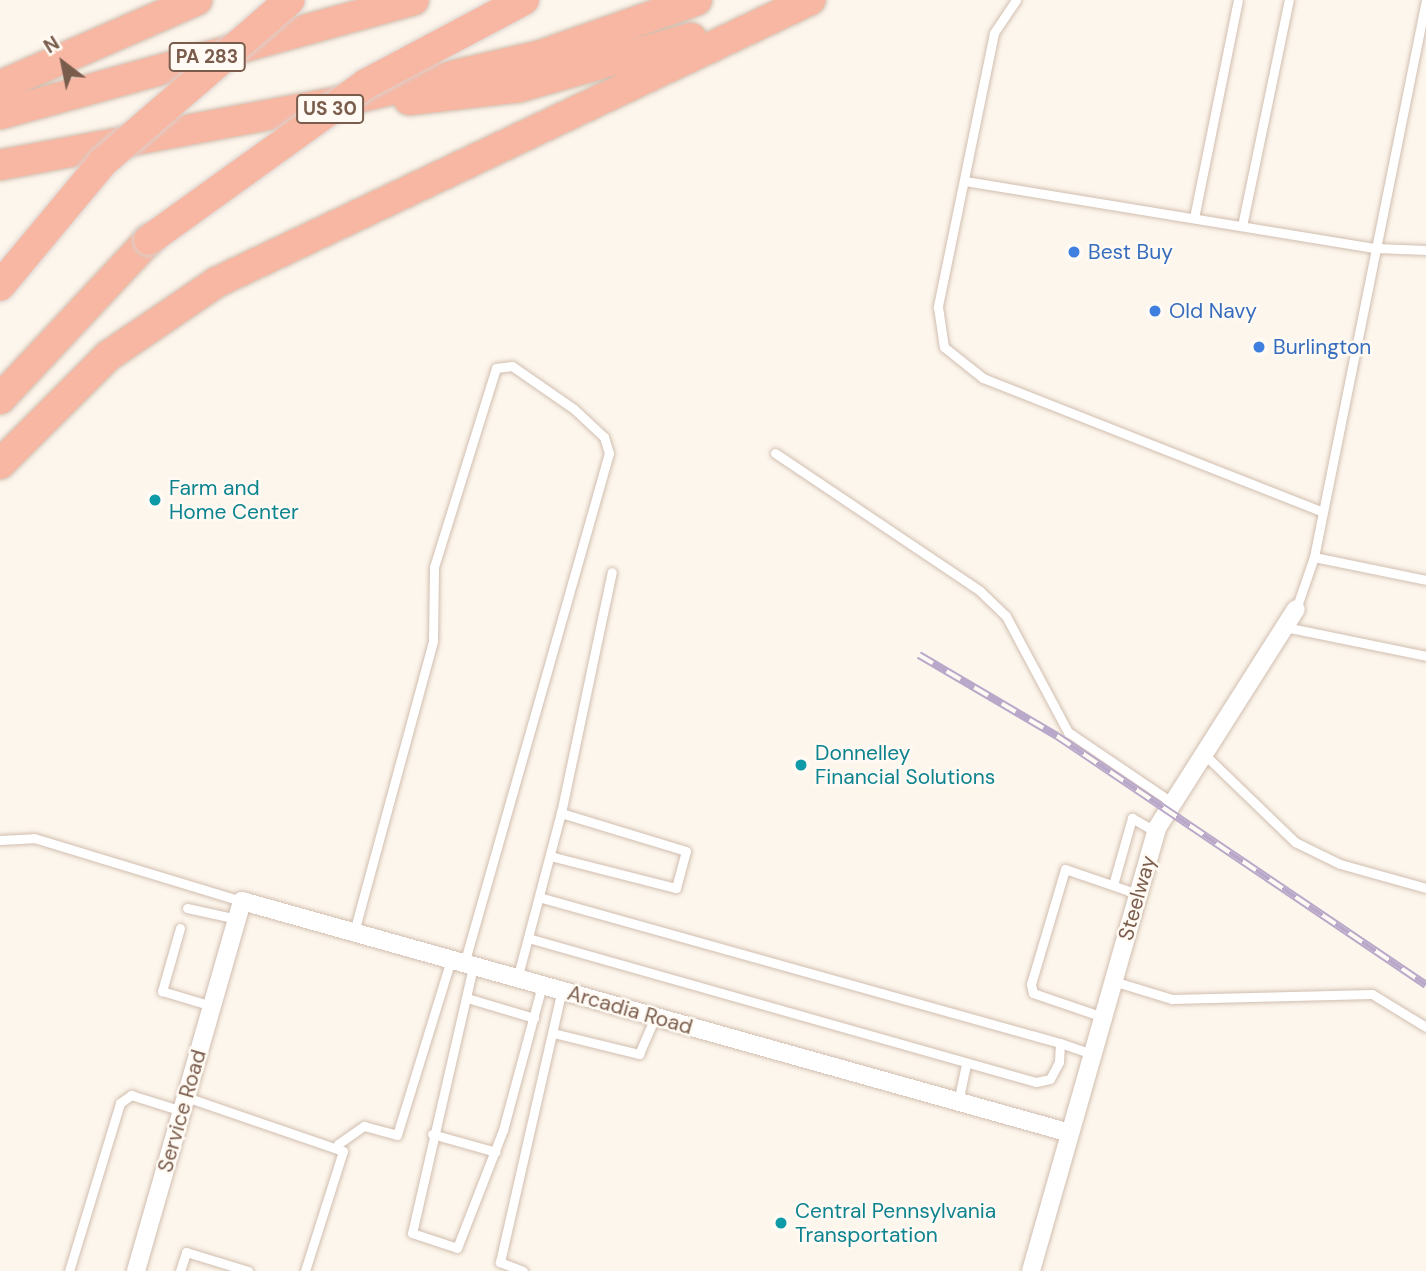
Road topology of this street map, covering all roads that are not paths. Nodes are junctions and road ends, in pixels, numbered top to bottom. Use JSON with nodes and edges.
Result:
{"nodes":[{"id":1,"x":197,"y":0,"type":"edge"},
{"id":2,"x":290,"y":0,"type":"edge"},
{"id":3,"x":414,"y":0,"type":"edge"},
{"id":4,"x":524,"y":0,"type":"edge"},
{"id":5,"x":697,"y":0,"type":"edge"},
{"id":6,"x":809,"y":0,"type":"edge"},
{"id":7,"x":1016,"y":0,"type":"edge"},
{"id":8,"x":1238,"y":0,"type":"edge"},
{"id":9,"x":1289,"y":0,"type":"edge"},
{"id":10,"x":1426,"y":0,"type":"edge"},
{"id":11,"x":0,"y":86,"type":"edge"},
{"id":12,"x":352,"y":99,"type":"junction"},
{"id":13,"x":0,"y":114,"type":"edge"},
{"id":14,"x":0,"y":165,"type":"edge"},
{"id":15,"x":965,"y":181,"type":"junction"},
{"id":16,"x":1194,"y":218,"type":"junction"},
{"id":17,"x":1242,"y":226,"type":"junction"},
{"id":18,"x":1376,"y":248,"type":"junction"},
{"id":19,"x":1426,"y":250,"type":"edge"},
{"id":20,"x":0,"y":286,"type":"edge"},
{"id":21,"x":0,"y":399,"type":"edge"},
{"id":22,"x":775,"y":453,"type":"dead end"},
{"id":23,"x":0,"y":464,"type":"edge"},
{"id":24,"x":1323,"y":512,"type":"junction"},
{"id":25,"x":1314,"y":557,"type":"junction"},
{"id":26,"x":612,"y":572,"type":"dead end"},
{"id":27,"x":1426,"y":580,"type":"edge"},
{"id":28,"x":1296,"y":609,"type":"joint"},
{"id":29,"x":1285,"y":627,"type":"junction"},
{"id":30,"x":1426,"y":656,"type":"edge"},
{"id":31,"x":1204,"y":754,"type":"junction"},
{"id":32,"x":1173,"y":803,"type":"junction"},
{"id":33,"x":561,"y":813,"type":"junction"},
{"id":34,"x":1156,"y":832,"type":"junction"},
{"id":35,"x":0,"y":840,"type":"edge"},
{"id":36,"x":550,"y":856,"type":"junction"},
{"id":37,"x":1113,"y":885,"type":"junction"},
{"id":38,"x":1426,"y":888,"type":"edge"},
{"id":39,"x":1138,"y":894,"type":"junction"},
{"id":40,"x":539,"y":897,"type":"junction"},
{"id":41,"x":242,"y":901,"type":"junction"},
{"id":42,"x":187,"y":908,"type":"dead end"},
{"id":43,"x":237,"y":919,"type":"junction"},
{"id":44,"x":180,"y":928,"type":"dead end"},
{"id":45,"x":354,"y":932,"type":"junction"},
{"id":46,"x":528,"y":938,"type":"junction"},
{"id":47,"x":463,"y":964,"type":"junction"},
{"id":48,"x":517,"y":979,"type":"junction"},
{"id":49,"x":1113,"y":981,"type":"junction"},
{"id":50,"x":542,"y":985,"type":"junction"},
{"id":51,"x":562,"y":990,"type":"junction"},
{"id":52,"x":467,"y":998,"type":"junction"},
{"id":53,"x":212,"y":1006,"type":"junction"},
{"id":54,"x":655,"y":1017,"type":"junction"},
{"id":55,"x":1103,"y":1017,"type":"junction"},
{"id":56,"x":534,"y":1018,"type":"junction"},
{"id":57,"x":1426,"y":1027,"type":"edge"},
{"id":58,"x":553,"y":1033,"type":"junction"},
{"id":59,"x":1060,"y":1043,"type":"junction"},
{"id":60,"x":1092,"y":1054,"type":"junction"},
{"id":61,"x":966,"y":1064,"type":"junction"},
{"id":62,"x":184,"y":1104,"type":"junction"},
{"id":63,"x":958,"y":1104,"type":"junction"},
{"id":64,"x":1070,"y":1133,"type":"junction"},
{"id":65,"x":432,"y":1134,"type":"junction"},
{"id":66,"x":338,"y":1144,"type":"junction"},
{"id":67,"x":496,"y":1152,"type":"junction"},
{"id":68,"x":140,"y":1270,"type":"edge"},
{"id":69,"x":69,"y":1271,"type":"edge"},
{"id":70,"x":180,"y":1271,"type":"edge"},
{"id":71,"x":248,"y":1271,"type":"edge"},
{"id":72,"x":305,"y":1271,"type":"edge"},
{"id":73,"x":523,"y":1271,"type":"edge"},
{"id":74,"x":1031,"y":1271,"type":"edge"}],
"edges":[{"from":1,"to":11,"type":"highway"},
{"from":2,"to":20,"type":"highway","bridge":true},
{"from":3,"to":13,"type":"highway","number":"PA 283"},
{"from":4,"to":21,"type":"highway","number":"US 30","bridge":true},
{"from":5,"to":12,"type":"highway"},
{"from":6,"to":12,"type":"highway"},
{"from":6,"to":23,"type":"highway"},
{"from":7,"to":15,"type":"lane"},
{"from":8,"to":16,"type":"lane"},
{"from":9,"to":17,"type":"lane"},
{"from":10,"to":18,"type":"lane","name":"Steelway"},
{"from":12,"to":14,"type":"highway"},
{"from":15,"to":16,"type":"lane"},
{"from":15,"to":24,"type":"lane"},
{"from":16,"to":17,"type":"lane"},
{"from":17,"to":18,"type":"lane"},
{"from":18,"to":19,"type":"lane"},
{"from":18,"to":24,"type":"lane","name":"Steelway"},
{"from":22,"to":32,"type":"lane"},
{"from":24,"to":25,"type":"lane","name":"Steelway"},
{"from":25,"to":27,"type":"lane"},
{"from":25,"to":28,"type":"lane","name":"Steelway"},
{"from":26,"to":33,"type":"lane"},
{"from":28,"to":29,"type":"street","name":"Steelway"},
{"from":29,"to":30,"type":"lane"},
{"from":29,"to":31,"type":"street","name":"Steelway"},
{"from":31,"to":32,"type":"street","name":"Steelway"},
{"from":31,"to":38,"type":"lane"},
{"from":32,"to":34,"type":"street","name":"Steelway"},
{"from":33,"to":36,"type":"lane"},
{"from":33,"to":36,"type":"lane"},
{"from":34,"to":37,"type":"lane"},
{"from":34,"to":39,"type":"street","name":"Steelway"},
{"from":35,"to":41,"type":"lane"},
{"from":36,"to":40,"type":"lane"},
{"from":37,"to":39,"type":"lane"},
{"from":37,"to":55,"type":"lane"},
{"from":39,"to":49,"type":"street","name":"Steelway"},
{"from":40,"to":46,"type":"lane"},
{"from":40,"to":59,"type":"lane"},
{"from":41,"to":43,"type":"street"},
{"from":41,"to":45,"type":"street","name":"Arcadia Road"},
{"from":42,"to":43,"type":"lane"},
{"from":43,"to":53,"type":"street","name":"Service Road"},
{"from":44,"to":53,"type":"lane"},
{"from":45,"to":47,"type":"street","name":"Arcadia Road"},
{"from":45,"to":47,"type":"lane"},
{"from":46,"to":48,"type":"lane"},
{"from":46,"to":61,"type":"lane"},
{"from":47,"to":48,"type":"street","name":"Arcadia Road"},
{"from":47,"to":52,"type":"lane"},
{"from":47,"to":66,"type":"lane"},
{"from":48,"to":50,"type":"street","name":"Arcadia Road"},
{"from":49,"to":55,"type":"street","name":"Steelway"},
{"from":49,"to":57,"type":"lane"},
{"from":50,"to":51,"type":"street","name":"Arcadia Road"},
{"from":50,"to":56,"type":"lane"},
{"from":51,"to":54,"type":"street","name":"Arcadia Road"},
{"from":51,"to":58,"type":"lane"},
{"from":52,"to":56,"type":"lane"},
{"from":52,"to":65,"type":"lane"},
{"from":53,"to":62,"type":"street","name":"Service Road"},
{"from":54,"to":58,"type":"lane"},
{"from":54,"to":63,"type":"street","name":"Arcadia Road"},
{"from":55,"to":60,"type":"street","name":"Steelway"},
{"from":56,"to":67,"type":"lane"},
{"from":58,"to":73,"type":"lane"},
{"from":59,"to":60,"type":"lane"},
{"from":59,"to":61,"type":"lane"},
{"from":60,"to":64,"type":"street","name":"Steelway"},
{"from":61,"to":63,"type":"lane"},
{"from":62,"to":66,"type":"lane"},
{"from":62,"to":68,"type":"street","name":"Service Road"},
{"from":62,"to":69,"type":"lane"},
{"from":63,"to":64,"type":"street","name":"Arcadia Road"},
{"from":64,"to":74,"type":"street","name":"Steelway"},
{"from":65,"to":67,"type":"lane"},
{"from":65,"to":67,"type":"lane"},
{"from":66,"to":72,"type":"lane"},
{"from":70,"to":71,"type":"lane"}]}
